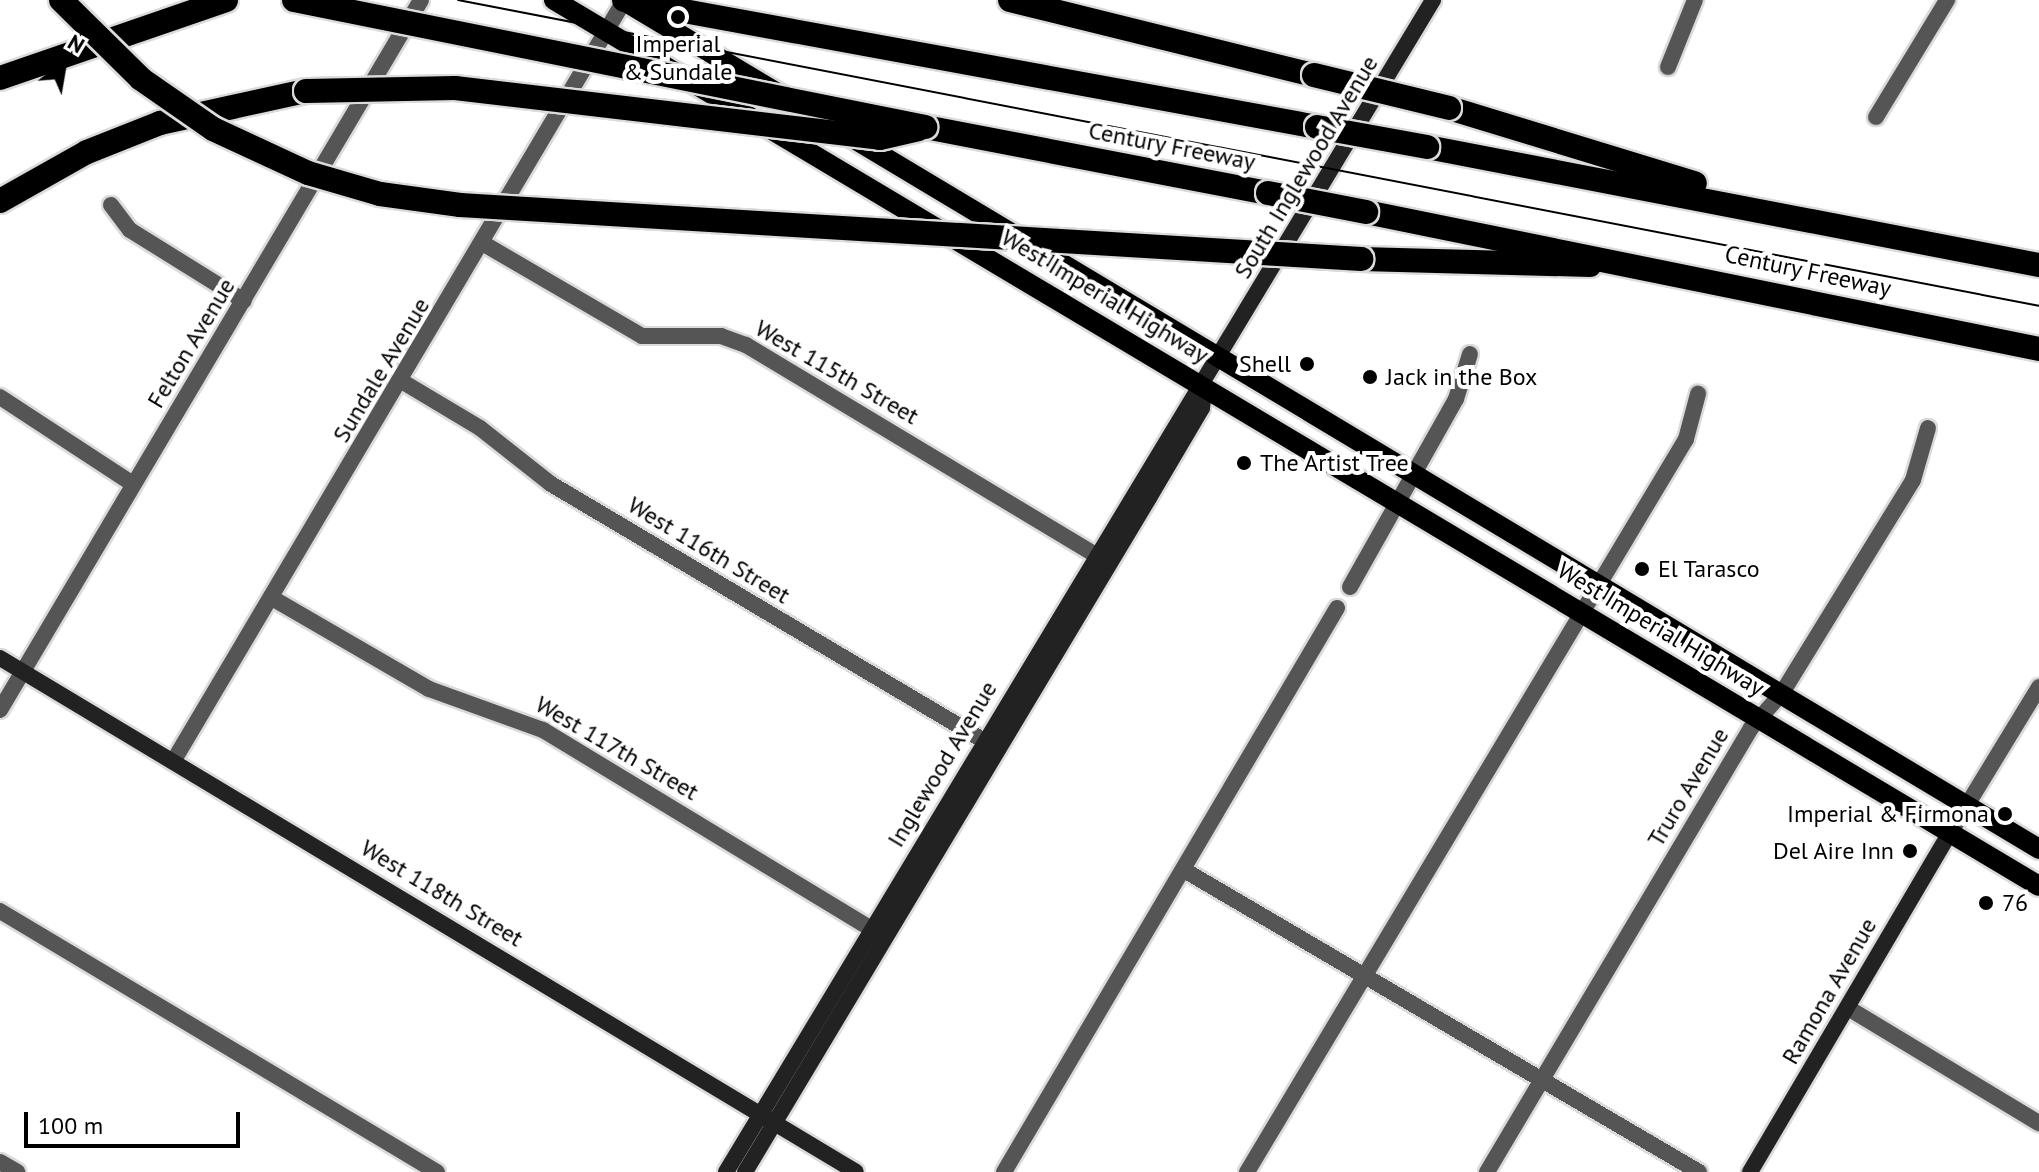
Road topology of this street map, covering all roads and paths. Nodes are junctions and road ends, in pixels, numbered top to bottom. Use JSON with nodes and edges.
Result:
{"nodes":[{"id":1,"x":61,"y":0,"type":"edge"},
{"id":2,"x":226,"y":0,"type":"edge"},
{"id":3,"x":294,"y":0,"type":"edge"},
{"id":4,"x":421,"y":0,"type":"edge"},
{"id":5,"x":554,"y":0,"type":"edge"},
{"id":6,"x":623,"y":0,"type":"edge"},
{"id":7,"x":1010,"y":0,"type":"edge"},
{"id":8,"x":1068,"y":0,"type":"edge"},
{"id":9,"x":1433,"y":0,"type":"edge"},
{"id":10,"x":1695,"y":0,"type":"edge"},
{"id":11,"x":1947,"y":0,"type":"edge"},
{"id":12,"x":605,"y":32,"type":"junction"},
{"id":13,"x":1193,"y":45,"type":"junction"},
{"id":14,"x":1668,"y":67,"type":"dead end"},
{"id":15,"x":0,"y":78,"type":"edge"},
{"id":16,"x":1876,"y":117,"type":"dead end"},
{"id":17,"x":925,"y":127,"type":"junction"},
{"id":18,"x":0,"y":201,"type":"edge"},
{"id":19,"x":111,"y":205,"type":"dead end"},
{"id":20,"x":1798,"y":215,"type":"junction"},
{"id":21,"x":484,"y":244,"type":"junction"},
{"id":22,"x":1646,"y":265,"type":"junction"},
{"id":23,"x":2039,"y":265,"type":"edge"},
{"id":24,"x":244,"y":301,"type":"junction"},
{"id":25,"x":2039,"y":349,"type":"edge"},
{"id":26,"x":1470,"y":354,"type":"dead end"},
{"id":27,"x":1220,"y":359,"type":"junction"},
{"id":28,"x":403,"y":382,"type":"junction"},
{"id":29,"x":1205,"y":385,"type":"junction"},
{"id":30,"x":1698,"y":394,"type":"dead end"},
{"id":31,"x":0,"y":397,"type":"edge"},
{"id":32,"x":1928,"y":428,"type":"dead end"},
{"id":33,"x":1412,"y":474,"type":"junction"},
{"id":34,"x":133,"y":484,"type":"junction"},
{"id":35,"x":1400,"y":502,"type":"junction"},
{"id":36,"x":1094,"y":554,"type":"junction"},
{"id":37,"x":1110,"y":564,"type":"junction"},
{"id":38,"x":1598,"y":585,"type":"junction"},
{"id":39,"x":1350,"y":587,"type":"dead end"},
{"id":40,"x":272,"y":598,"type":"junction"},
{"id":41,"x":1337,"y":608,"type":"dead end"},
{"id":42,"x":1579,"y":611,"type":"junction"},
{"id":43,"x":0,"y":658,"type":"edge"},
{"id":44,"x":23,"y":672,"type":"junction"},
{"id":45,"x":2039,"y":687,"type":"edge"},
{"id":46,"x":1782,"y":693,"type":"junction"},
{"id":47,"x":0,"y":710,"type":"edge"},
{"id":48,"x":1761,"y":718,"type":"junction"},
{"id":49,"x":992,"y":746,"type":"junction"},
{"id":50,"x":174,"y":760,"type":"junction"},
{"id":51,"x":1966,"y":806,"type":"junction"},
{"id":52,"x":1950,"y":833,"type":"junction"},
{"id":53,"x":2039,"y":849,"type":"edge"},
{"id":54,"x":1184,"y":870,"type":"junction"},
{"id":55,"x":2039,"y":886,"type":"edge"},
{"id":56,"x":0,"y":911,"type":"edge"},
{"id":57,"x":872,"y":929,"type":"junction"},
{"id":58,"x":887,"y":938,"type":"junction"},
{"id":59,"x":1366,"y":973,"type":"junction"},
{"id":60,"x":1848,"y":1008,"type":"junction"},
{"id":61,"x":1544,"y":1078,"type":"junction"},
{"id":62,"x":761,"y":1115,"type":"junction"},
{"id":63,"x":2039,"y":1123,"type":"edge"},
{"id":64,"x":776,"y":1124,"type":"junction"},
{"id":65,"x":0,"y":1162,"type":"edge"},
{"id":66,"x":17,"y":1172,"type":"edge"},
{"id":67,"x":437,"y":1172,"type":"edge"},
{"id":68,"x":726,"y":1172,"type":"edge"},
{"id":69,"x":745,"y":1172,"type":"edge"},
{"id":70,"x":856,"y":1172,"type":"edge"},
{"id":71,"x":1004,"y":1172,"type":"edge"},
{"id":72,"x":1247,"y":1172,"type":"edge"},
{"id":73,"x":1487,"y":1172,"type":"edge"},
{"id":74,"x":1699,"y":1172,"type":"edge"},
{"id":75,"x":1750,"y":1172,"type":"edge"}],
"edges":[{"from":1,"to":22,"type":"highway","bridge":true},
{"from":2,"to":15,"type":"highway"},
{"from":3,"to":17,"type":"highway","name":"Century Freeway","bridge":true},
{"from":4,"to":24,"type":"street","name":"Felton Avenue"},
{"from":5,"to":12,"type":"main road","name":"West Imperial Highway"},
{"from":6,"to":12,"type":"street","name":"Sundale Avenue"},
{"from":6,"to":20,"type":"highway","name":"Century Freeway","bridge":true},
{"from":6,"to":27,"type":"main road","name":"West Imperial Highway"},
{"from":7,"to":13,"type":"highway"},
{"from":8,"to":13,"type":"highway"},
{"from":9,"to":27,"type":"main road","name":"South Inglewood Avenue"},
{"from":10,"to":14,"type":"street"},
{"from":11,"to":16,"type":"street"},
{"from":12,"to":21,"type":"street","name":"Sundale Avenue"},
{"from":12,"to":29,"type":"main road","name":"West Imperial Highway"},
{"from":13,"to":20,"type":"highway","bridge":true},
{"from":17,"to":18,"type":"highway","bridge":true},
{"from":17,"to":22,"type":"highway","name":"Century Freeway","bridge":true},
{"from":19,"to":24,"type":"street"},
{"from":20,"to":23,"type":"highway","name":"Century Freeway"},
{"from":21,"to":28,"type":"street","name":"Sundale Avenue"},
{"from":21,"to":36,"type":"street","name":"West 115th Street"},
{"from":22,"to":25,"type":"highway","name":"Century Freeway"},
{"from":24,"to":34,"type":"street","name":"Felton Avenue"},
{"from":26,"to":33,"type":"street"},
{"from":27,"to":29,"type":"main road","name":"Inglewood Avenue"},
{"from":27,"to":33,"type":"main road","name":"West Imperial Highway"},
{"from":28,"to":40,"type":"street","name":"Sundale Avenue"},
{"from":28,"to":49,"type":"street","name":"West 116th Street"},
{"from":29,"to":35,"type":"main road","name":"West Imperial Highway"},
{"from":29,"to":36,"type":"main road","name":"Inglewood Avenue"},
{"from":29,"to":37,"type":"main road","name":"Inglewood Avenue"},
{"from":30,"to":38,"type":"street"},
{"from":31,"to":34,"type":"street"},
{"from":32,"to":46,"type":"street","name":"Truro Avenue"},
{"from":33,"to":35,"type":"street"},
{"from":33,"to":38,"type":"main road","name":"West Imperial Highway"},
{"from":34,"to":44,"type":"street","name":"Felton Avenue"},
{"from":35,"to":39,"type":"street"},
{"from":35,"to":42,"type":"main road","name":"West Imperial Highway"},
{"from":36,"to":37,"type":"street","name":"West 115th Street"},
{"from":36,"to":49,"type":"main road","name":"Inglewood Avenue"},
{"from":37,"to":49,"type":"main road","name":"Inglewood Avenue"},
{"from":38,"to":42,"type":"street"},
{"from":38,"to":46,"type":"main road","name":"West Imperial Highway"},
{"from":40,"to":50,"type":"street","name":"Sundale Avenue"},
{"from":40,"to":57,"type":"street","name":"West 117th Street"},
{"from":41,"to":54,"type":"street"},
{"from":42,"to":48,"type":"main road","name":"West Imperial Highway"},
{"from":42,"to":59,"type":"street"},
{"from":43,"to":44,"type":"main road","name":"West 118th Street"},
{"from":44,"to":47,"type":"street","name":"Felton Avenue"},
{"from":44,"to":50,"type":"main road","name":"West 118th Street"},
{"from":45,"to":51,"type":"street"},
{"from":46,"to":48,"type":"street","name":"Truro Avenue"},
{"from":46,"to":51,"type":"main road","name":"West Imperial Highway"},
{"from":48,"to":52,"type":"main road","name":"West Imperial Highway"},
{"from":48,"to":61,"type":"street","name":"Truro Avenue"},
{"from":49,"to":57,"type":"main road","name":"Inglewood Avenue"},
{"from":49,"to":58,"type":"main road","name":"Inglewood Avenue"},
{"from":50,"to":62,"type":"main road","name":"West 118th Street"},
{"from":51,"to":52,"type":"street"},
{"from":51,"to":53,"type":"main road","name":"West Imperial Highway"},
{"from":52,"to":55,"type":"main road","name":"West Imperial Highway"},
{"from":52,"to":60,"type":"main road","name":"Ramona Avenue"},
{"from":54,"to":59,"type":"street"},
{"from":54,"to":71,"type":"street"},
{"from":56,"to":67,"type":"street"},
{"from":57,"to":58,"type":"street","name":"West 117th Street"},
{"from":57,"to":62,"type":"main road","name":"Inglewood Avenue"},
{"from":58,"to":64,"type":"main road","name":"Inglewood Avenue"},
{"from":59,"to":61,"type":"street"},
{"from":59,"to":72,"type":"street"},
{"from":60,"to":63,"type":"street"},
{"from":60,"to":75,"type":"main road","name":"Ramona Avenue"},
{"from":61,"to":73,"type":"street","name":"Truro Avenue"},
{"from":61,"to":74,"type":"street"},
{"from":62,"to":64,"type":"main road","name":"West 118th Street"},
{"from":62,"to":68,"type":"main road","name":"Inglewood Avenue"},
{"from":64,"to":69,"type":"main road","name":"Inglewood Avenue"},
{"from":64,"to":70,"type":"main road","name":"West 118th Street"},
{"from":65,"to":66,"type":"street"}]}
